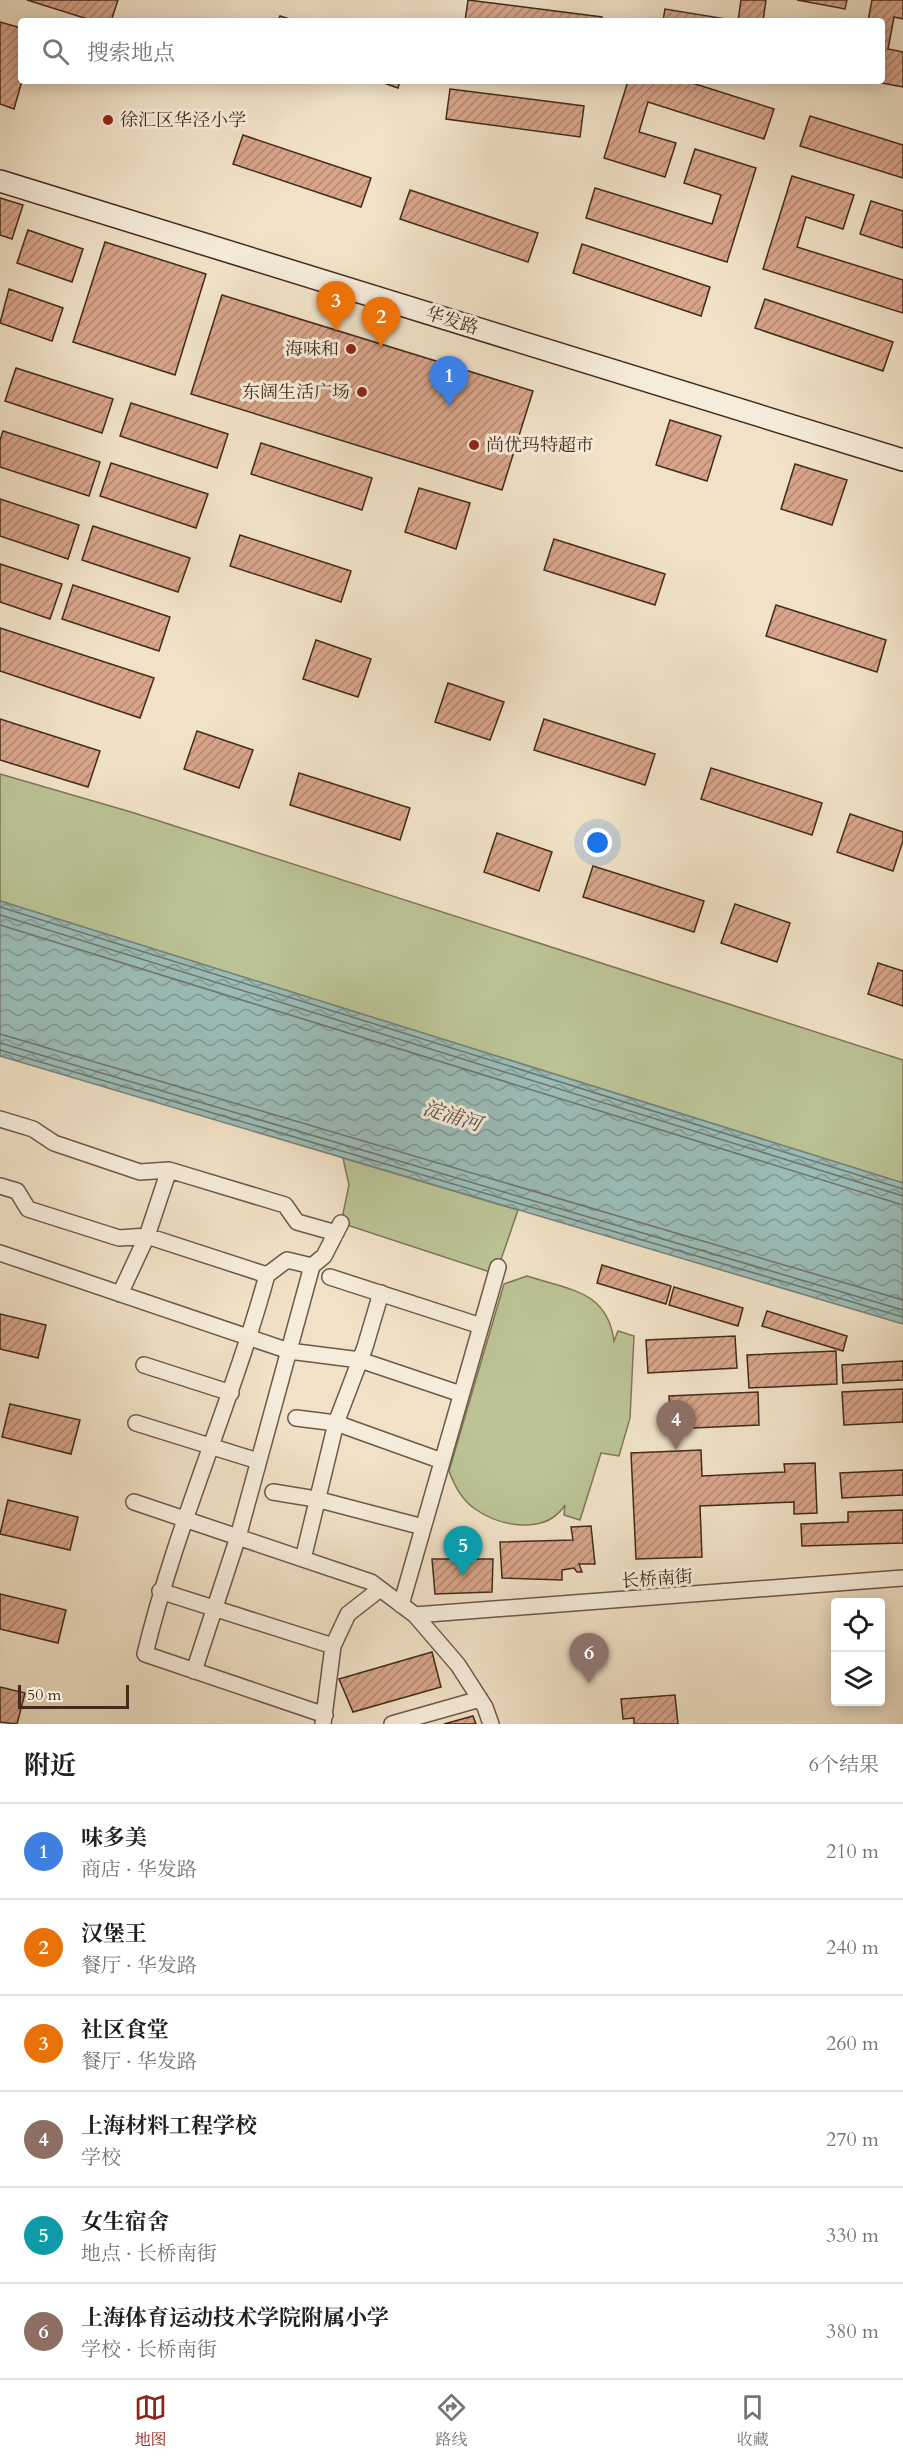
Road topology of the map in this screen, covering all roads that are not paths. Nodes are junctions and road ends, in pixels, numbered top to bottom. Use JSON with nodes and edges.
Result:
{"nodes":[{"id":1,"x":0,"y":181,"type":"edge"},
{"id":2,"x":903,"y":460,"type":"edge"},
{"id":3,"x":0,"y":1119,"type":"edge"},
{"id":4,"x":169,"y":1170,"type":"junction"},
{"id":5,"x":0,"y":1185,"type":"edge"},
{"id":6,"x":147,"y":1236,"type":"junction"},
{"id":7,"x":0,"y":1253,"type":"edge"},
{"id":8,"x":312,"y":1266,"type":"junction"},
{"id":9,"x":498,"y":1267,"type":"dead end"},
{"id":10,"x":267,"y":1275,"type":"junction"},
{"id":11,"x":330,"y":1277,"type":"dead end"},
{"id":12,"x":381,"y":1293,"type":"junction"},
{"id":13,"x":120,"y":1294,"type":"junction"},
{"id":14,"x":481,"y":1326,"type":"junction"},
{"id":15,"x":250,"y":1338,"type":"junction"},
{"id":16,"x":289,"y":1351,"type":"junction"},
{"id":17,"x":360,"y":1360,"type":"junction"},
{"id":18,"x":144,"y":1365,"type":"dead end"},
{"id":19,"x":231,"y":1393,"type":"junction"},
{"id":20,"x":461,"y":1394,"type":"junction"},
{"id":21,"x":296,"y":1419,"type":"dead end"},
{"id":22,"x":136,"y":1423,"type":"dead end"},
{"id":23,"x":336,"y":1423,"type":"junction"},
{"id":24,"x":212,"y":1447,"type":"junction"},
{"id":25,"x":258,"y":1461,"type":"junction"},
{"id":26,"x":442,"y":1461,"type":"junction"},
{"id":27,"x":273,"y":1492,"type":"dead end"},
{"id":28,"x":316,"y":1499,"type":"junction"},
{"id":29,"x":134,"y":1502,"type":"dead end"},
{"id":30,"x":186,"y":1519,"type":"junction"},
{"id":31,"x":423,"y":1527,"type":"junction"},
{"id":32,"x":238,"y":1537,"type":"junction"},
{"id":33,"x":303,"y":1559,"type":"junction"},
{"id":34,"x":903,"y":1578,"type":"edge"},
{"id":35,"x":380,"y":1589,"type":"junction"},
{"id":36,"x":160,"y":1591,"type":"junction"},
{"id":37,"x":400,"y":1605,"type":"junction"},
{"id":38,"x":214,"y":1608,"type":"junction"},
{"id":39,"x":415,"y":1616,"type":"junction"},
{"id":40,"x":333,"y":1646,"type":"junction"},
{"id":41,"x":194,"y":1671,"type":"junction"},
{"id":42,"x":480,"y":1699,"type":"junction"},
{"id":43,"x":324,"y":1720,"type":"edge"},
{"id":44,"x":392,"y":1724,"type":"edge"},
{"id":45,"x":491,"y":1724,"type":"edge"}],
"edges":[{"from":1,"to":2,"type":"street","name":"华发路"},
{"from":3,"to":4,"type":"street"},
{"from":4,"to":6,"type":"street"},
{"from":4,"to":8,"type":"street"},
{"from":5,"to":6,"type":"street"},
{"from":6,"to":10,"type":"street"},
{"from":6,"to":13,"type":"street"},
{"from":7,"to":13,"type":"street"},
{"from":8,"to":10,"type":"street"},
{"from":8,"to":16,"type":"street"},
{"from":9,"to":14,"type":"street"},
{"from":10,"to":15,"type":"street"},
{"from":11,"to":12,"type":"street"},
{"from":12,"to":14,"type":"street"},
{"from":12,"to":17,"type":"street"},
{"from":13,"to":15,"type":"street"},
{"from":14,"to":20,"type":"street"},
{"from":15,"to":16,"type":"street"},
{"from":15,"to":19,"type":"street"},
{"from":16,"to":17,"type":"street"},
{"from":16,"to":25,"type":"street"},
{"from":17,"to":20,"type":"street"},
{"from":17,"to":23,"type":"street"},
{"from":18,"to":19,"type":"street"},
{"from":19,"to":24,"type":"street"},
{"from":20,"to":26,"type":"street"},
{"from":21,"to":23,"type":"street"},
{"from":22,"to":24,"type":"street"},
{"from":23,"to":26,"type":"street"},
{"from":23,"to":28,"type":"street"},
{"from":24,"to":25,"type":"street"},
{"from":24,"to":30,"type":"street"},
{"from":25,"to":32,"type":"street"},
{"from":26,"to":31,"type":"street"},
{"from":27,"to":28,"type":"street"},
{"from":28,"to":31,"type":"street"},
{"from":28,"to":33,"type":"street"},
{"from":29,"to":30,"type":"street"},
{"from":30,"to":32,"type":"street"},
{"from":30,"to":36,"type":"street"},
{"from":31,"to":37,"type":"street"},
{"from":32,"to":33,"type":"street"},
{"from":32,"to":38,"type":"street"},
{"from":33,"to":35,"type":"street"},
{"from":34,"to":39,"type":"street","name":"长桥南街"},
{"from":35,"to":37,"type":"street"},
{"from":35,"to":40,"type":"street"},
{"from":36,"to":38,"type":"street"},
{"from":36,"to":41,"type":"street"},
{"from":37,"to":39,"type":"street"},
{"from":38,"to":40,"type":"street"},
{"from":38,"to":41,"type":"street"},
{"from":39,"to":42,"type":"street"},
{"from":40,"to":43,"type":"street"},
{"from":41,"to":43,"type":"street"},
{"from":42,"to":44,"type":"street"},
{"from":42,"to":45,"type":"street"}]}
